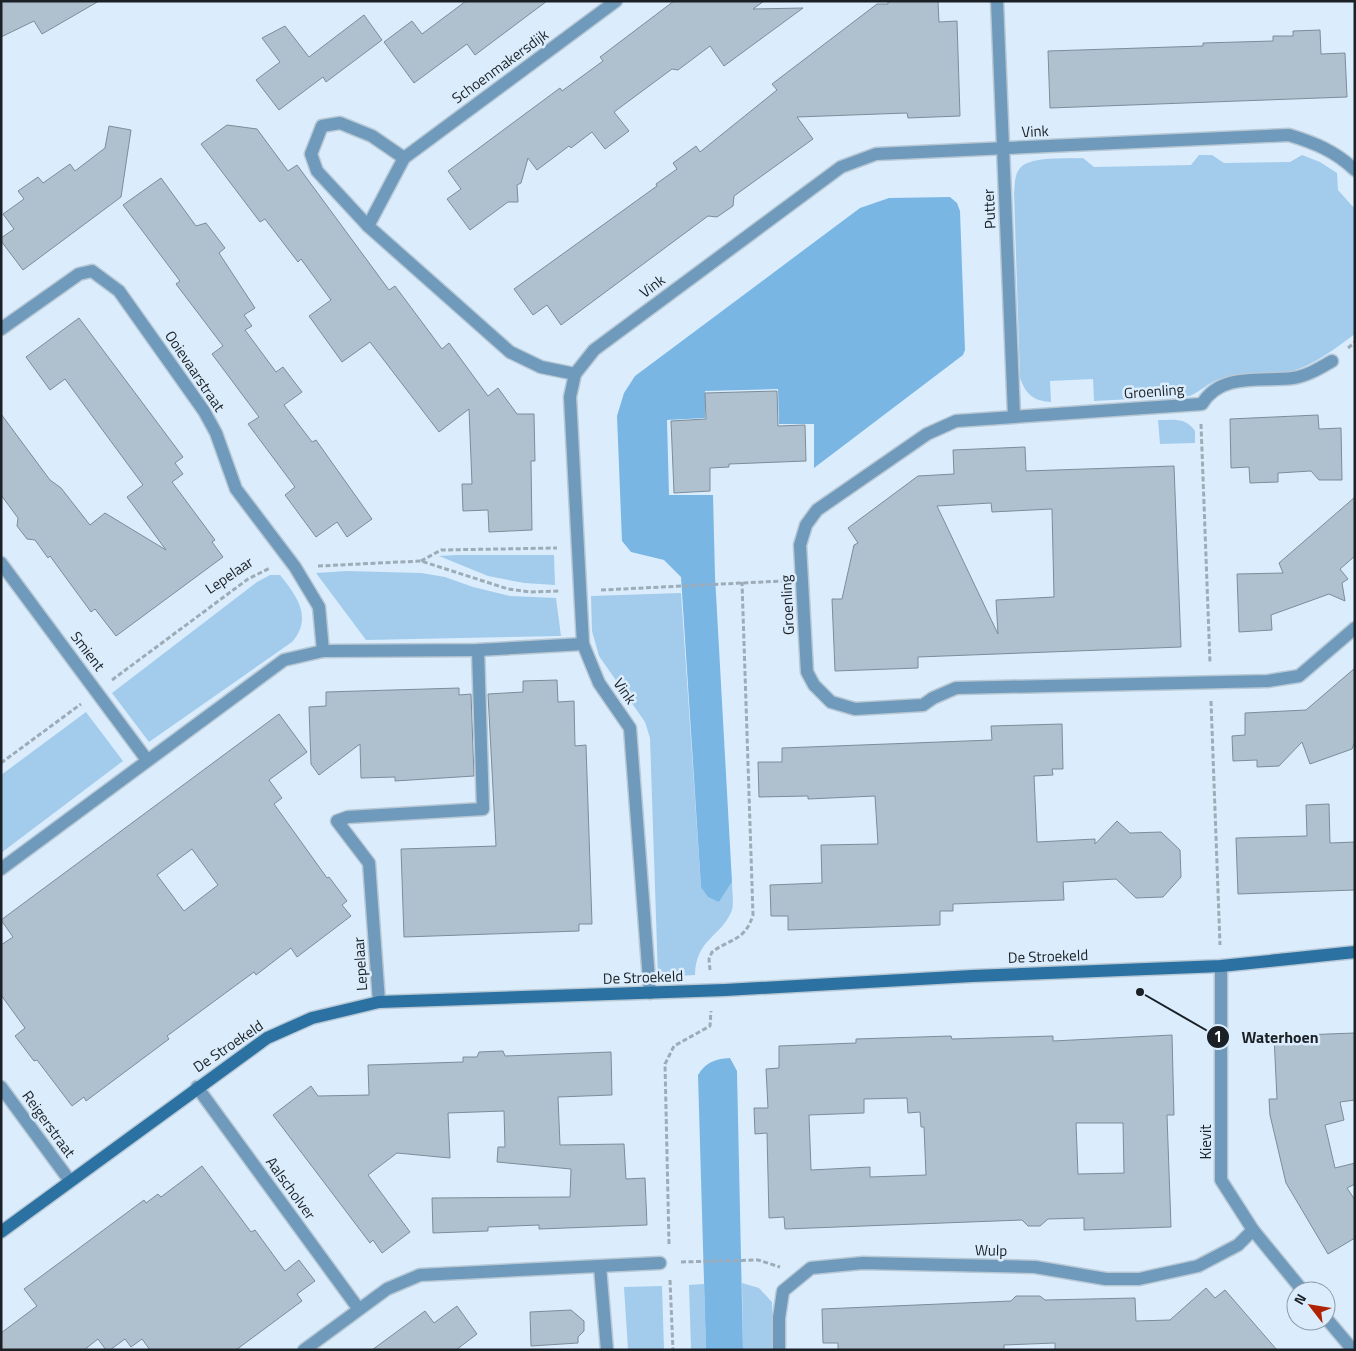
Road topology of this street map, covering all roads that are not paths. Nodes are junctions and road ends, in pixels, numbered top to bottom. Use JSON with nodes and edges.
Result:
{"nodes":[{"id":1,"x":616,"y":1,"type":"edge"},
{"id":2,"x":997,"y":1,"type":"edge"},
{"id":3,"x":1003,"y":148,"type":"junction"},
{"id":4,"x":404,"y":158,"type":"junction"},
{"id":5,"x":1355,"y":170,"type":"edge"},
{"id":6,"x":368,"y":226,"type":"junction"},
{"id":7,"x":1,"y":329,"type":"edge"},
{"id":8,"x":1332,"y":361,"type":"dead end"},
{"id":9,"x":576,"y":374,"type":"junction"},
{"id":10,"x":1014,"y":416,"type":"junction"},
{"id":11,"x":1,"y":563,"type":"edge"},
{"id":12,"x":1355,"y":628,"type":"edge"},
{"id":13,"x":583,"y":644,"type":"junction"},
{"id":14,"x":478,"y":650,"type":"junction"},
{"id":15,"x":323,"y":651,"type":"junction"},
{"id":16,"x":147,"y":760,"type":"junction"},
{"id":17,"x":1,"y":869,"type":"edge"},
{"id":18,"x":1355,"y":952,"type":"edge"},
{"id":19,"x":1221,"y":966,"type":"junction"},
{"id":20,"x":650,"y":993,"type":"junction"},
{"id":21,"x":379,"y":1002,"type":"junction"},
{"id":22,"x":1,"y":1087,"type":"edge"},
{"id":23,"x":197,"y":1087,"type":"junction"},
{"id":24,"x":70,"y":1181,"type":"junction"},
{"id":25,"x":1252,"y":1230,"type":"junction"},
{"id":26,"x":1,"y":1232,"type":"edge"},
{"id":27,"x":660,"y":1263,"type":"dead end"},
{"id":28,"x":600,"y":1267,"type":"junction"},
{"id":29,"x":1295,"y":1281,"type":"edge"},
{"id":30,"x":358,"y":1308,"type":"junction"},
{"id":31,"x":1336,"y":1330,"type":"edge"},
{"id":32,"x":304,"y":1350,"type":"edge"},
{"id":33,"x":607,"y":1350,"type":"edge"},
{"id":34,"x":780,"y":1350,"type":"edge"},
{"id":35,"x":1353,"y":1350,"type":"edge"}],
"edges":[{"from":1,"to":4,"type":"street","name":"Schoenmakersdijk"},
{"from":2,"to":3,"type":"street","name":"Putter"},
{"from":3,"to":5,"type":"street","name":"Vink"},
{"from":3,"to":9,"type":"street","name":"Vink"},
{"from":3,"to":10,"type":"street","name":"Putter"},
{"from":4,"to":6,"type":"street","name":"Schoenmakersdijk"},
{"from":4,"to":6,"type":"street"},
{"from":6,"to":9,"type":"street"},
{"from":7,"to":15,"type":"street","name":"Ooievaarstraat"},
{"from":8,"to":10,"type":"street","name":"Groenling"},
{"from":9,"to":13,"type":"street","name":"Vink"},
{"from":10,"to":12,"type":"street","name":"Groenling"},
{"from":11,"to":16,"type":"street","name":"Smient"},
{"from":13,"to":14,"type":"street"},
{"from":13,"to":20,"type":"street","name":"Vink"},
{"from":14,"to":15,"type":"street"},
{"from":14,"to":21,"type":"street","name":"Lepelaar"},
{"from":15,"to":16,"type":"street"},
{"from":16,"to":17,"type":"street"},
{"from":18,"to":19,"type":"street","name":"De Stroekeld"},
{"from":19,"to":20,"type":"street","name":"De Stroekeld"},
{"from":19,"to":25,"type":"street","name":"Kievit"},
{"from":20,"to":21,"type":"street","name":"De Stroekeld"},
{"from":21,"to":23,"type":"street","name":"De Stroekeld"},
{"from":22,"to":24,"type":"street","name":"Reigerstraat"},
{"from":23,"to":24,"type":"street","name":"De Stroekeld"},
{"from":23,"to":30,"type":"street","name":"Aalscholver"},
{"from":24,"to":26,"type":"street","name":"De Stroekeld"},
{"from":25,"to":29,"type":"street","name":"Kievit"},
{"from":25,"to":34,"type":"street","name":"Wulp"},
{"from":27,"to":28,"type":"street"},
{"from":28,"to":30,"type":"street"},
{"from":28,"to":33,"type":"street"},
{"from":30,"to":32,"type":"street"},
{"from":31,"to":35,"type":"street"}]}
